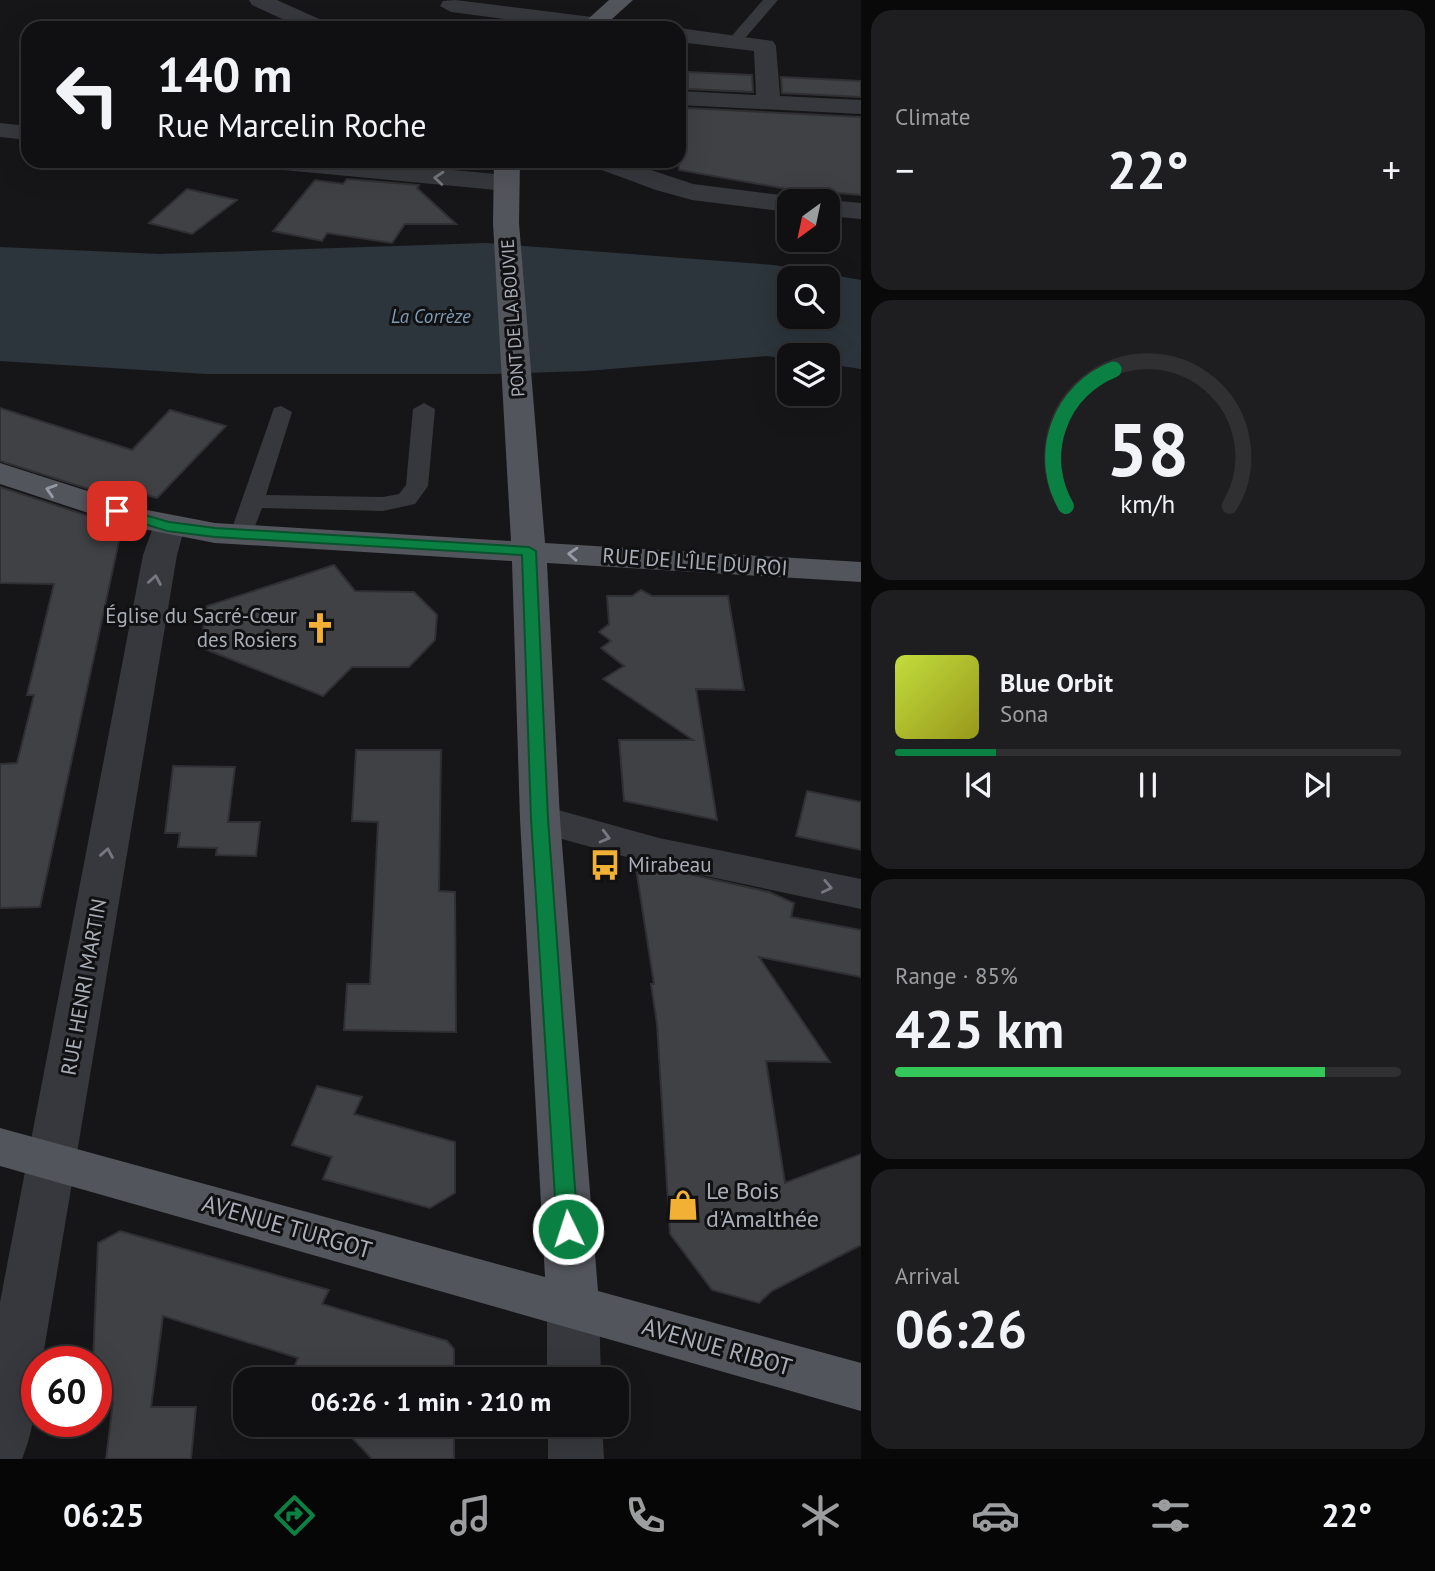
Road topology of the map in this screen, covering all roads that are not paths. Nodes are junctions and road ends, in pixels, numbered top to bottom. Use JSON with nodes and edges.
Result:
{"nodes":[{"id":1,"x":260,"y":0,"type":"edge"},
{"id":2,"x":622,"y":0,"type":"edge"},
{"id":3,"x":771,"y":0,"type":"edge"},
{"id":4,"x":450,"y":3,"type":"edge"},
{"id":5,"x":305,"y":21,"type":"edge"},
{"id":6,"x":454,"y":21,"type":"edge"},
{"id":7,"x":560,"y":21,"type":"edge"},
{"id":8,"x":597,"y":21,"type":"edge"},
{"id":9,"x":686,"y":36,"type":"edge"},
{"id":10,"x":734,"y":42,"type":"junction"},
{"id":11,"x":686,"y":98,"type":"edge"},
{"id":12,"x":768,"y":102,"type":"junction"},
{"id":13,"x":861,"y":107,"type":"edge"},
{"id":14,"x":0,"y":130,"type":"edge"},
{"id":15,"x":21,"y":132,"type":"edge"},
{"id":16,"x":422,"y":168,"type":"edge"},
{"id":17,"x":619,"y":168,"type":"edge"},
{"id":18,"x":507,"y":172,"type":"edge"},
{"id":19,"x":777,"y":203,"type":"edge"},
{"id":20,"x":840,"y":209,"type":"edge"},
{"id":21,"x":861,"y":211,"type":"edge"},
{"id":22,"x":424,"y":409,"type":"dead end"},
{"id":23,"x":281,"y":412,"type":"dead end"},
{"id":24,"x":0,"y":473,"type":"edge"},
{"id":25,"x":253,"y":500,"type":"junction"},
{"id":26,"x":167,"y":526,"type":"junction"},
{"id":27,"x":242,"y":534,"type":"junction"},
{"id":28,"x":529,"y":551,"type":"junction"},
{"id":29,"x":861,"y":572,"type":"edge"},
{"id":30,"x":540,"y":819,"type":"junction"},
{"id":31,"x":861,"y":894,"type":"edge"},
{"id":32,"x":0,"y":1147,"type":"edge"},
{"id":33,"x":52,"y":1161,"type":"junction"},
{"id":34,"x":573,"y":1307,"type":"junction"},
{"id":35,"x":575,"y":1367,"type":"edge"},
{"id":36,"x":861,"y":1387,"type":"edge"},
{"id":37,"x":575,"y":1437,"type":"edge"},
{"id":38,"x":0,"y":1447,"type":"edge"},
{"id":39,"x":576,"y":1459,"type":"edge"}],
"edges":[{"from":1,"to":5,"type":"street"},
{"from":2,"to":8,"type":"main road"},
{"from":3,"to":10,"type":"lane"},
{"from":4,"to":6,"type":"street"},
{"from":4,"to":7,"type":"street"},
{"from":9,"to":10,"type":"street"},
{"from":10,"to":12,"type":"street"},
{"from":11,"to":12,"type":"street"},
{"from":12,"to":13,"type":"street"},
{"from":14,"to":15,"type":"street"},
{"from":18,"to":16,"type":"street","one_way":true},
{"from":17,"to":19,"type":"street"},
{"from":18,"to":28,"type":"main road","name":"PONT DE LA BOUVIE"},
{"from":20,"to":21,"type":"street"},
{"from":22,"to":25,"type":"lane"},
{"from":23,"to":25,"type":"lane"},
{"from":26,"to":24,"type":"main road","name":"RUE DE L'ÎLE DU ROI","one_way":true},
{"from":25,"to":27,"type":"lane"},
{"from":26,"to":27,"type":"main road","name":"RUE DE L'ÎLE DU ROI"},
{"from":33,"to":26,"type":"street","name":"RUE HENRI MARTIN","one_way":true},
{"from":27,"to":28,"type":"main road","name":"RUE DE L'ÎLE DU ROI"},
{"from":29,"to":28,"type":"main road","name":"RUE DE L'ÎLE DU ROI","one_way":true},
{"from":28,"to":30,"type":"main road","name":"PONT DE LA BOUVIE"},
{"from":30,"to":31,"type":"street","one_way":true},
{"from":30,"to":34,"type":"main road","name":"PONT DE LA BOUVIE"},
{"from":32,"to":33,"type":"main road","name":"AVENUE TURGOT"},
{"from":33,"to":34,"type":"main road","name":"AVENUE TURGOT"},
{"from":33,"to":38,"type":"street","name":"RUE HENRI MARTIN"},
{"from":34,"to":35,"type":"street"},
{"from":34,"to":36,"type":"main road","name":"AVENUE RIBOT"},
{"from":37,"to":39,"type":"street"}]}
